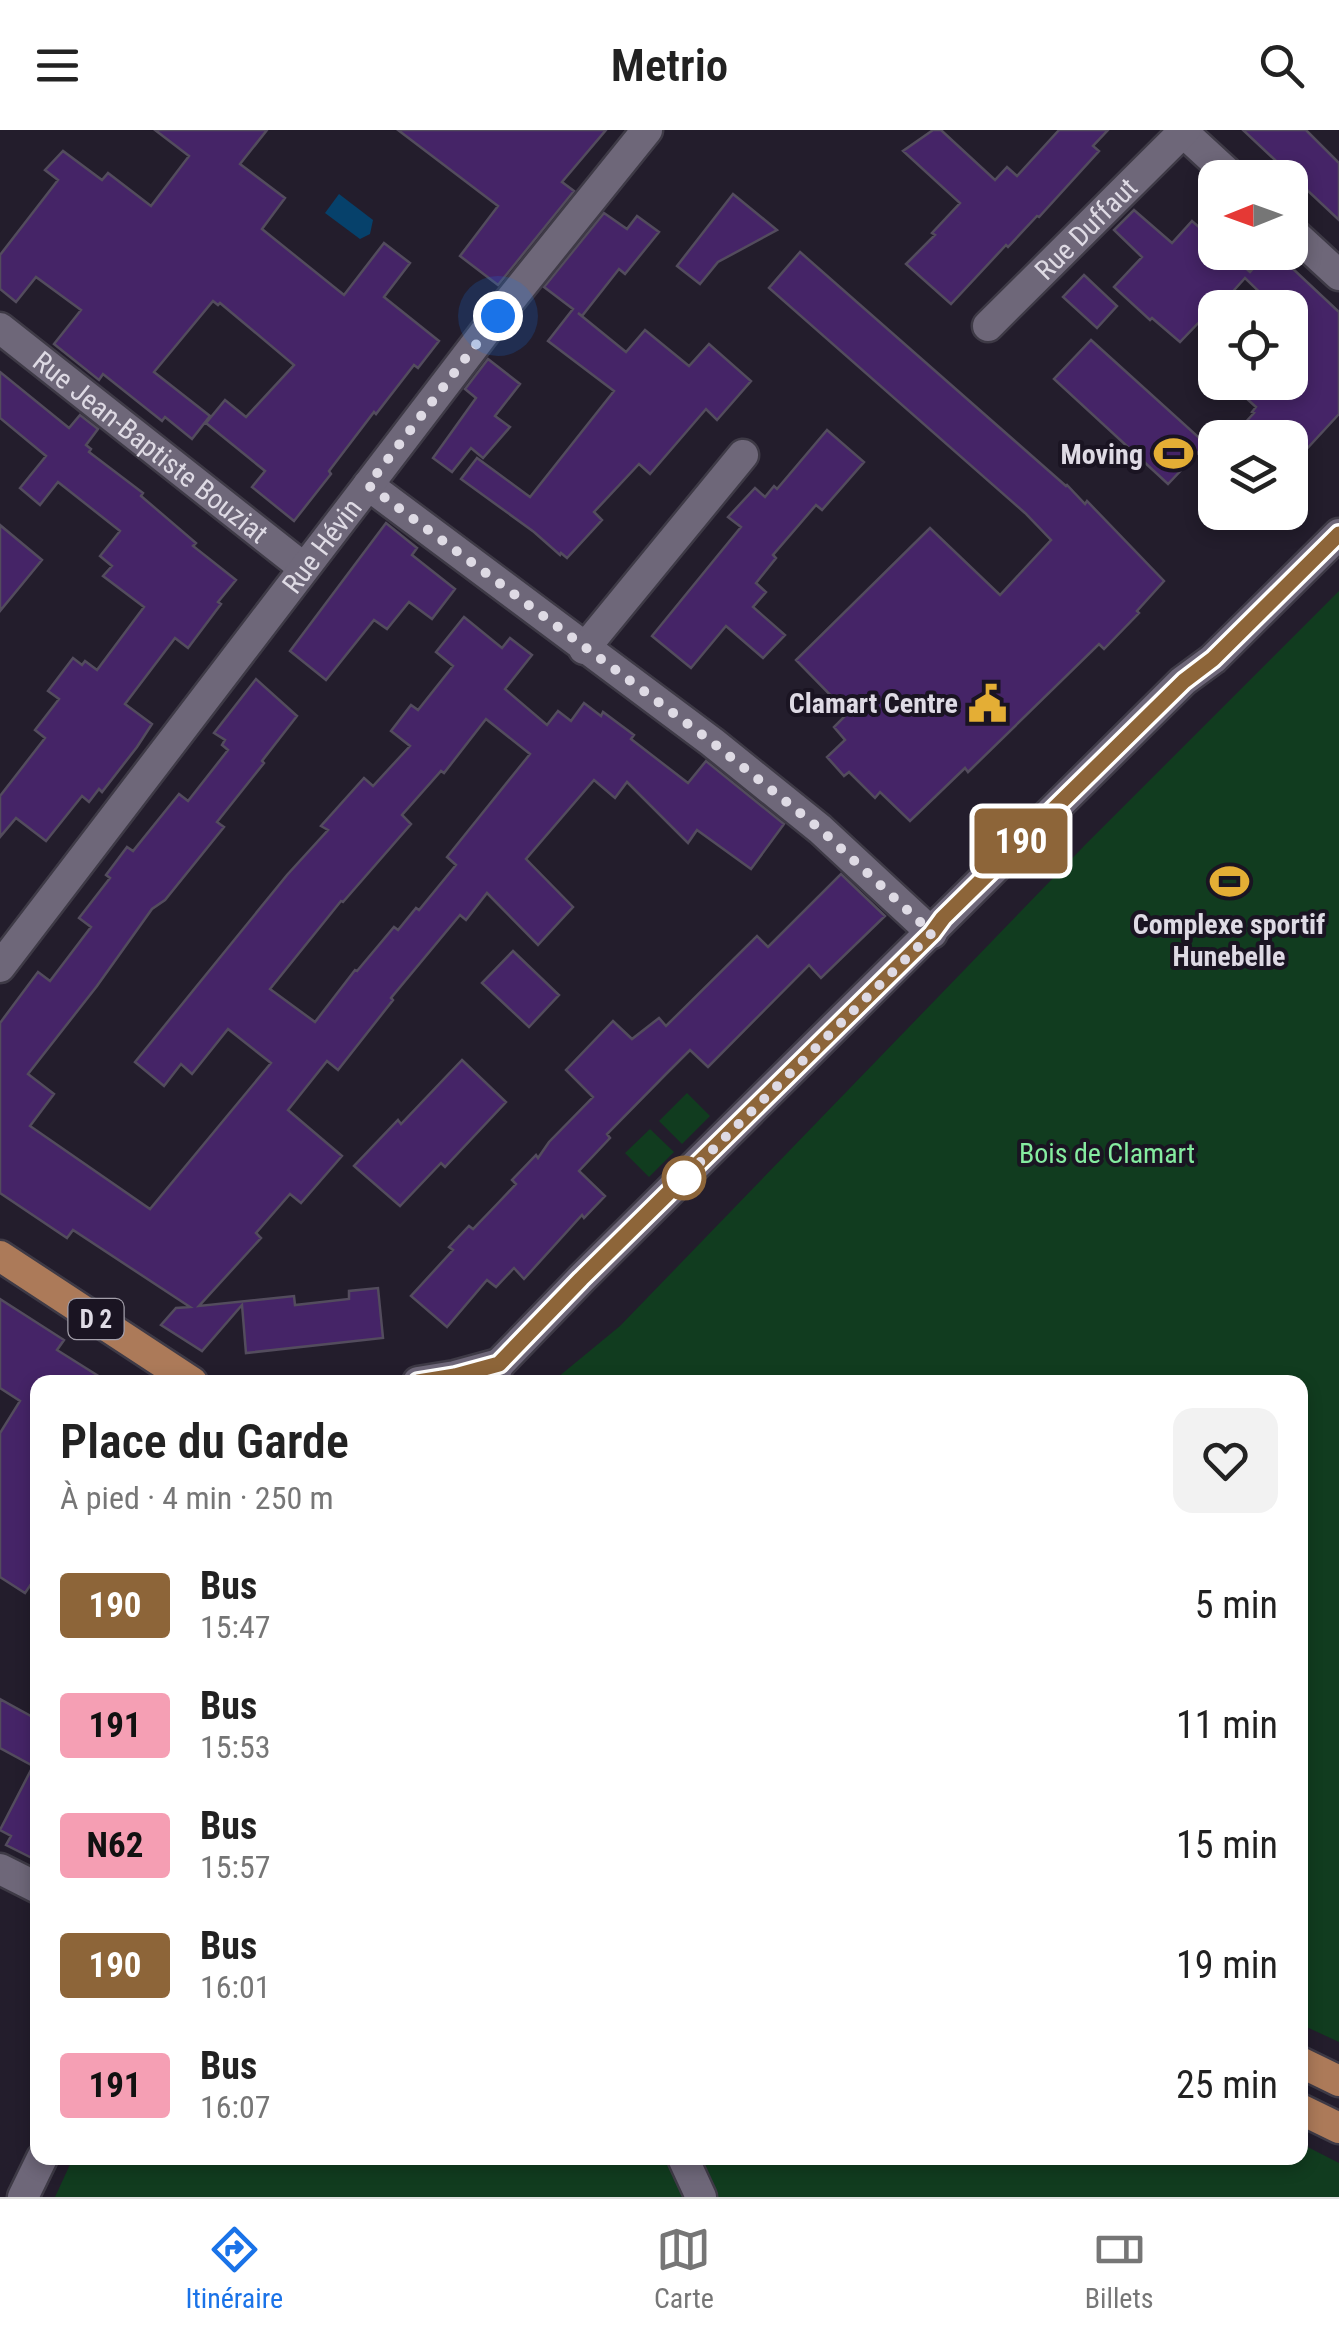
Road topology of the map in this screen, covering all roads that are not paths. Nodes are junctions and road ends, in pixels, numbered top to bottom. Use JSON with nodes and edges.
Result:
{"nodes":[{"id":1,"x":647,"y":130,"type":"edge"},
{"id":2,"x":1184,"y":131,"type":"edge"},
{"id":3,"x":1214,"y":160,"type":"edge"},
{"id":4,"x":1308,"y":247,"type":"edge"},
{"id":5,"x":1339,"y":276,"type":"edge"},
{"id":6,"x":988,"y":326,"type":"dead end"},
{"id":7,"x":0,"y":328,"type":"edge"},
{"id":8,"x":743,"y":455,"type":"dead end"},
{"id":9,"x":368,"y":485,"type":"junction"},
{"id":10,"x":1339,"y":534,"type":"edge"},
{"id":11,"x":304,"y":568,"type":"junction"},
{"id":12,"x":584,"y":649,"type":"junction"},
{"id":13,"x":932,"y":933,"type":"junction"},
{"id":14,"x":0,"y":968,"type":"edge"},
{"id":15,"x":0,"y":1256,"type":"edge"},
{"id":16,"x":495,"y":1373,"type":"edge"},
{"id":17,"x":181,"y":1375,"type":"edge"},
{"id":18,"x":468,"y":1375,"type":"edge"},
{"id":19,"x":0,"y":1868,"type":"edge"},
{"id":20,"x":30,"y":1884,"type":"edge"},
{"id":21,"x":1308,"y":2066,"type":"edge"},
{"id":22,"x":1339,"y":2081,"type":"edge"},
{"id":23,"x":1308,"y":2113,"type":"edge"},
{"id":24,"x":1339,"y":2128,"type":"edge"},
{"id":25,"x":39,"y":2165,"type":"edge"},
{"id":26,"x":687,"y":2165,"type":"edge"},
{"id":27,"x":24,"y":2197,"type":"edge"},
{"id":28,"x":700,"y":2197,"type":"edge"}],
"edges":[{"from":1,"to":9,"type":"street","name":"Rue Hévin"},
{"from":2,"to":3,"type":"street","name":"Rue Duffaut"},
{"from":2,"to":6,"type":"street","name":"Rue Duffaut"},
{"from":4,"to":5,"type":"street"},
{"from":7,"to":11,"type":"street","name":"Rue Jean-Baptiste Bouziat"},
{"from":8,"to":12,"type":"street"},
{"from":9,"to":11,"type":"street","name":"Rue Hévin"},
{"from":9,"to":12,"type":"street"},
{"from":10,"to":13,"type":"street"},
{"from":11,"to":14,"type":"street","name":"Rue Hévin"},
{"from":12,"to":13,"type":"street"},
{"from":13,"to":16,"type":"street"},
{"from":15,"to":17,"type":"main road","number":"D 2"},
{"from":16,"to":18,"type":"street"},
{"from":19,"to":20,"type":"street"},
{"from":21,"to":22,"type":"main road"},
{"from":23,"to":24,"type":"main road"},
{"from":25,"to":27,"type":"street"},
{"from":26,"to":28,"type":"street"}]}
